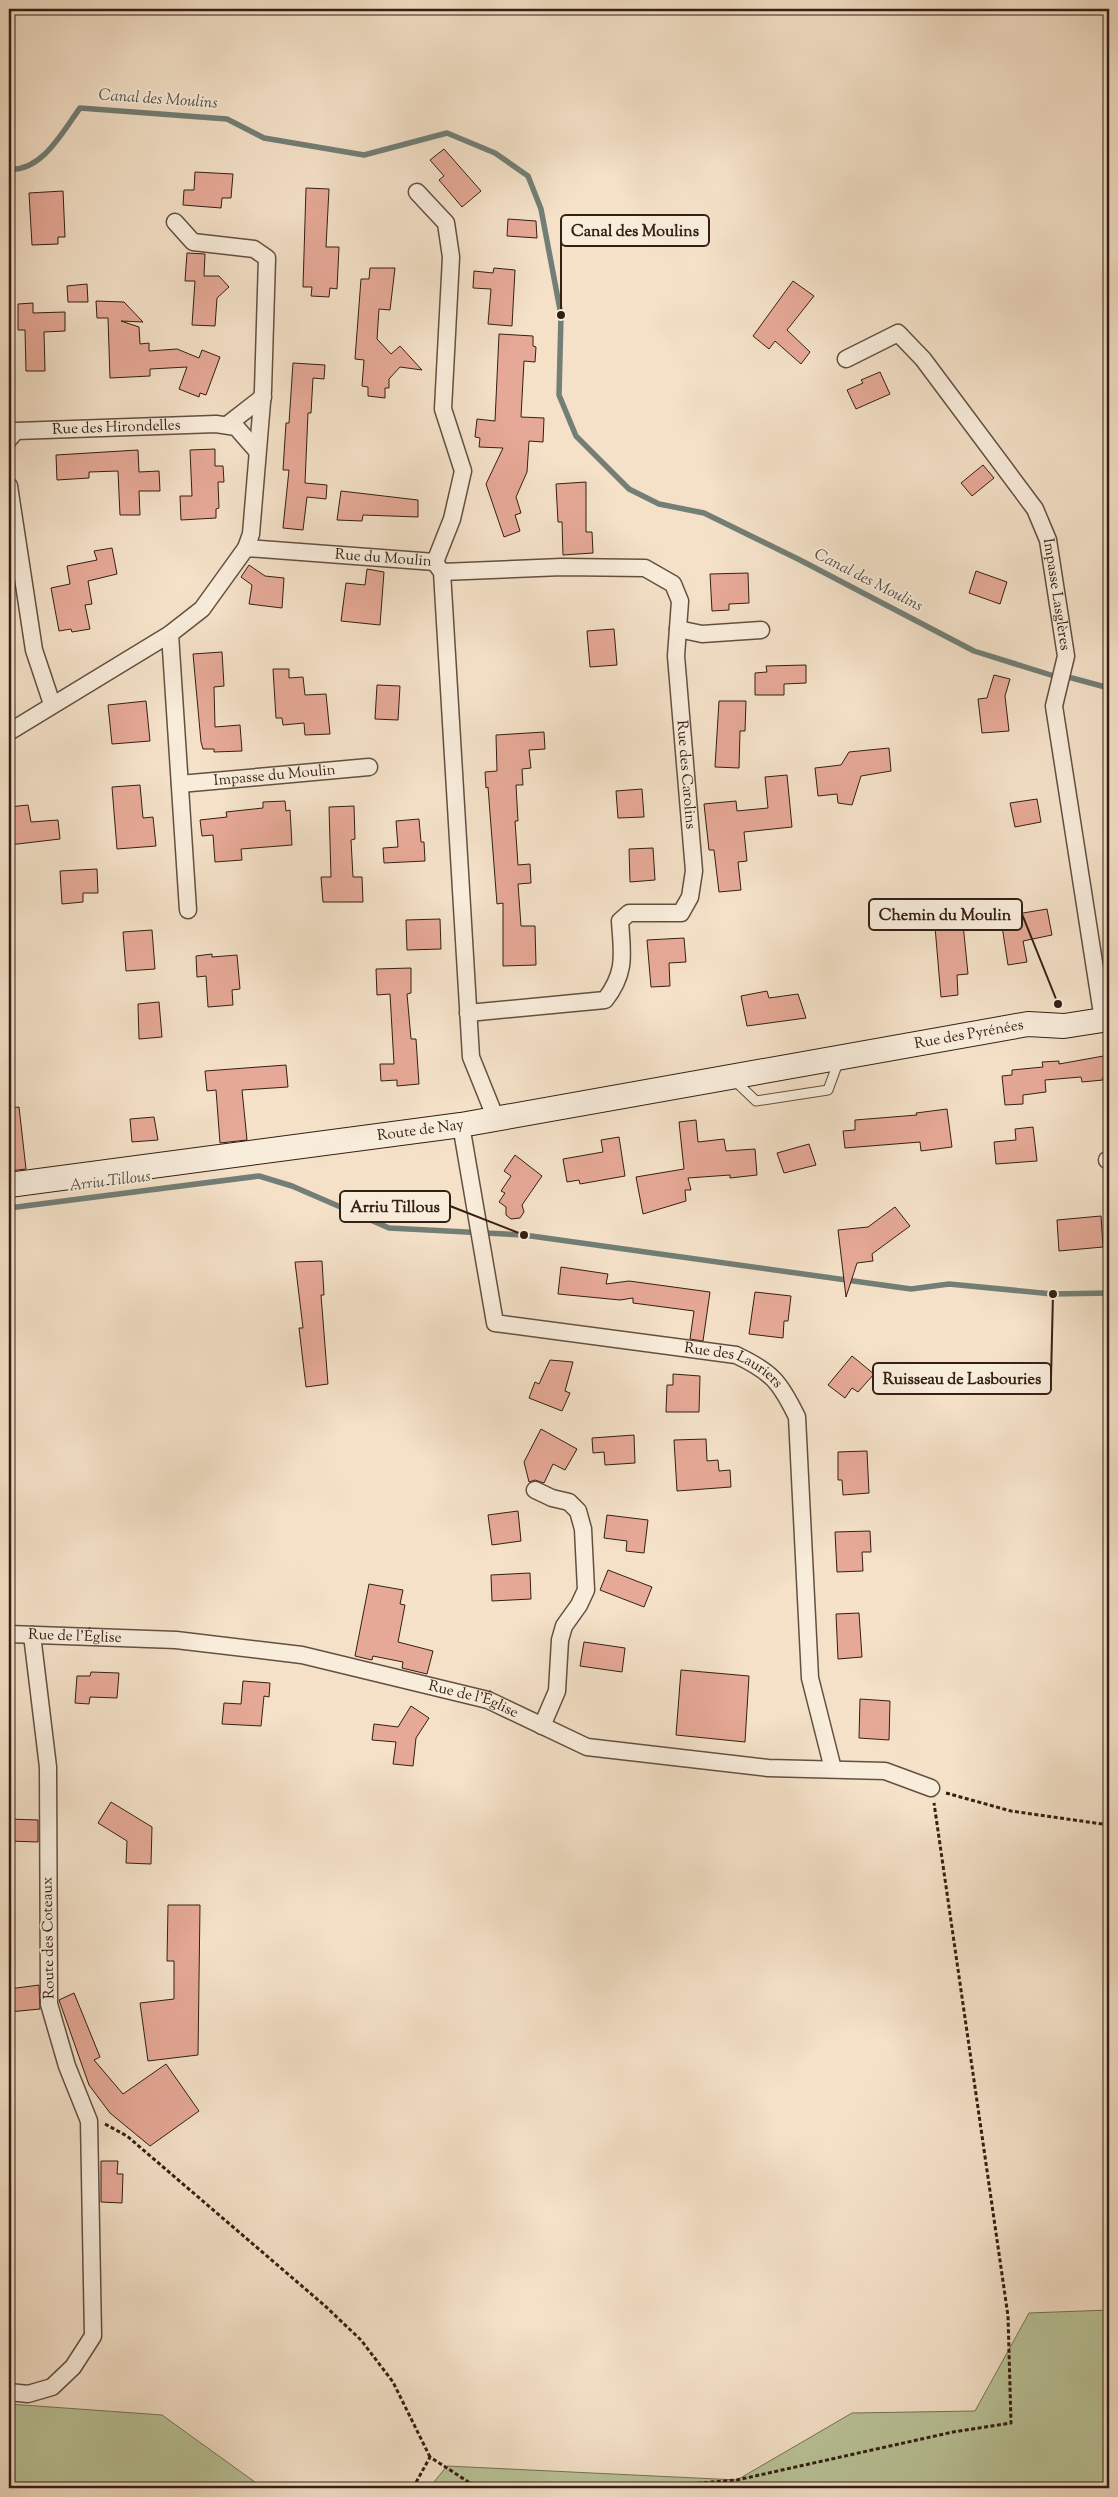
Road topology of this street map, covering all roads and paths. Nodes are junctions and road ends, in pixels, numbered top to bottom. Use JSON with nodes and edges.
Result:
{"nodes":[{"id":1,"x":418,"y":192,"type":"dead end"},
{"id":2,"x":175,"y":222,"type":"dead end"},
{"id":3,"x":846,"y":359,"type":"dead end"},
{"id":4,"x":263,"y":397,"type":"junction"},
{"id":5,"x":227,"y":426,"type":"junction"},
{"id":6,"x":9,"y":439,"type":"edge"},
{"id":7,"x":257,"y":451,"type":"junction"},
{"id":8,"x":9,"y":486,"type":"edge"},
{"id":9,"x":246,"y":548,"type":"junction"},
{"id":10,"x":439,"y":567,"type":"junction"},
{"id":11,"x":678,"y":629,"type":"junction"},
{"id":12,"x":761,"y":630,"type":"dead end"},
{"id":13,"x":170,"y":634,"type":"junction"},
{"id":14,"x":52,"y":704,"type":"junction"},
{"id":15,"x":9,"y":732,"type":"edge"},
{"id":16,"x":369,"y":767,"type":"dead end"},
{"id":17,"x":180,"y":784,"type":"junction"},
{"id":18,"x":188,"y":910,"type":"dead end"},
{"id":19,"x":468,"y":1013,"type":"junction"},
{"id":20,"x":1106,"y":1019,"type":"edge"},
{"id":21,"x":835,"y":1058,"type":"joint"},
{"id":22,"x":496,"y":1119,"type":"junction"},
{"id":23,"x":461,"y":1125,"type":"junction"},
{"id":24,"x":9,"y":1184,"type":"edge"},
{"id":25,"x":535,"y":1490,"type":"dead end"},
{"id":26,"x":9,"y":1634,"type":"edge"},
{"id":27,"x":32,"y":1635,"type":"junction"},
{"id":28,"x":542,"y":1726,"type":"junction"},
{"id":29,"x":833,"y":1769,"type":"junction"},
{"id":30,"x":931,"y":1788,"type":"junction"},
{"id":31,"x":1109,"y":1825,"type":"edge"},
{"id":32,"x":86,"y":2112,"type":"junction"},
{"id":33,"x":9,"y":2392,"type":"edge"},
{"id":34,"x":430,"y":2457,"type":"junction"},
{"id":35,"x":414,"y":2488,"type":"edge"},
{"id":36,"x":492,"y":2488,"type":"edge"},
{"id":37,"x":639,"y":2488,"type":"edge"}],
"edges":[{"from":1,"to":10,"type":"street","name":"Rue du Moulin"},
{"from":2,"to":4,"type":"street"},
{"from":3,"to":20,"type":"street","name":"Impasse Lasglères"},
{"from":4,"to":5,"type":"street"},
{"from":4,"to":7,"type":"street"},
{"from":5,"to":6,"type":"street","name":"Rue des Hirondelles"},
{"from":5,"to":7,"type":"street"},
{"from":7,"to":9,"type":"street"},
{"from":8,"to":14,"type":"street"},
{"from":9,"to":10,"type":"street","name":"Rue du Moulin"},
{"from":9,"to":13,"type":"street"},
{"from":10,"to":11,"type":"street","name":"Rue des Carolins"},
{"from":10,"to":19,"type":"street"},
{"from":11,"to":12,"type":"street"},
{"from":11,"to":19,"type":"street","name":"Rue des Carolins"},
{"from":13,"to":14,"type":"street"},
{"from":13,"to":17,"type":"street"},
{"from":14,"to":15,"type":"street"},
{"from":16,"to":17,"type":"street","name":"Impasse du Moulin"},
{"from":17,"to":18,"type":"street"},
{"from":19,"to":22,"type":"street"},
{"from":20,"to":21,"type":"main road","name":"Rue des Pyrénées"},
{"from":21,"to":22,"type":"main road","name":"Route de Nay"},
{"from":22,"to":23,"type":"main road","name":"Route de Nay"},
{"from":23,"to":24,"type":"main road","name":"Route de Nay"},
{"from":23,"to":29,"type":"street","name":"Rue des Lauriers"},
{"from":25,"to":28,"type":"street"},
{"from":26,"to":27,"type":"street","name":"Rue de l'Église"},
{"from":27,"to":28,"type":"street","name":"Rue de l'Église"},
{"from":27,"to":32,"type":"street","name":"Route des Coteaux"},
{"from":28,"to":29,"type":"street","name":"Rue de l'Église"},
{"from":29,"to":30,"type":"street","name":"Rue de l'Église"},
{"from":30,"to":31,"type":"path"},
{"from":30,"to":37,"type":"path"},
{"from":32,"to":33,"type":"street","name":"Route des Coteaux"},
{"from":32,"to":34,"type":"path"},
{"from":34,"to":35,"type":"path"},
{"from":34,"to":36,"type":"path"}]}
